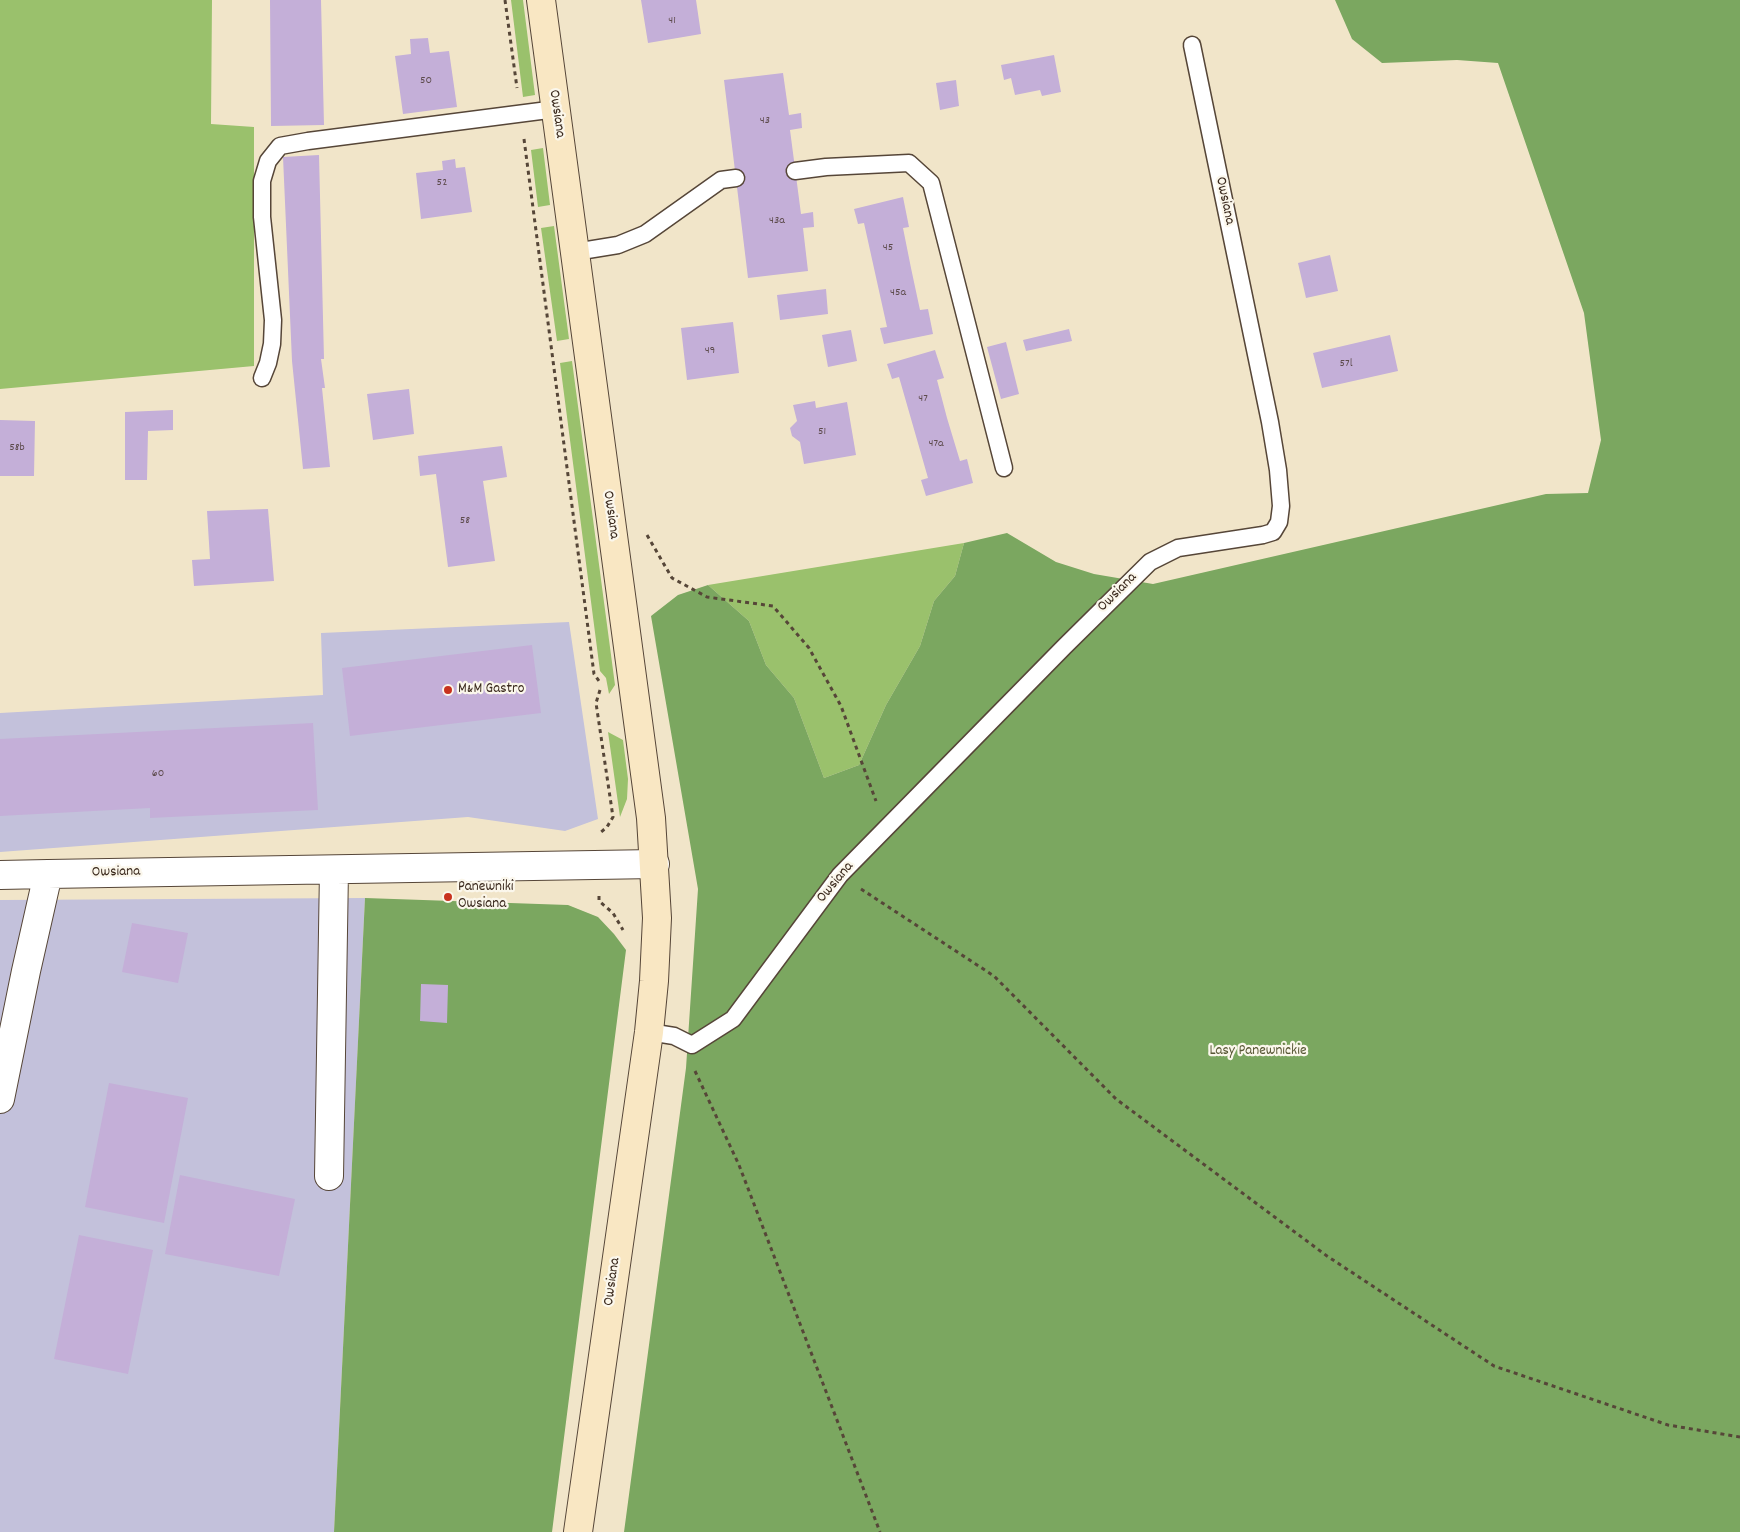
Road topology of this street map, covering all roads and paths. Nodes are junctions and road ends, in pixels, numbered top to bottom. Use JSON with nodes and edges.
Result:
{"nodes":[{"id":1,"x":505,"y":0,"type":"edge"},
{"id":2,"x":541,"y":0,"type":"edge"},
{"id":3,"x":1192,"y":45,"type":"dead end"},
{"id":4,"x":556,"y":109,"type":"junction"},
{"id":5,"x":520,"y":113,"type":"junction"},
{"id":6,"x":796,"y":170,"type":"dead end"},
{"id":7,"x":736,"y":178,"type":"dead end"},
{"id":8,"x":575,"y":252,"type":"junction"},
{"id":9,"x":262,"y":378,"type":"dead end"},
{"id":10,"x":1004,"y":468,"type":"dead end"},
{"id":11,"x":646,"y":529,"type":"dead end"},
{"id":12,"x":886,"y":828,"type":"junction"},
{"id":13,"x":600,"y":839,"type":"dead end"},
{"id":14,"x":655,"y":864,"type":"junction"},
{"id":15,"x":334,"y":870,"type":"junction"},
{"id":16,"x":48,"y":874,"type":"junction"},
{"id":17,"x":0,"y":875,"type":"edge"},
{"id":18,"x":840,"y":875,"type":"junction"},
{"id":19,"x":648,"y":1032,"type":"junction"},
{"id":20,"x":692,"y":1065,"type":"dead end"},
{"id":21,"x":0,"y":1099,"type":"edge"},
{"id":22,"x":329,"y":1176,"type":"dead end"},
{"id":23,"x":1740,"y":1437,"type":"edge"},
{"id":24,"x":578,"y":1532,"type":"edge"},
{"id":25,"x":880,"y":1532,"type":"edge"}],
"edges":[{"from":1,"to":5,"type":"path"},
{"from":2,"to":4,"type":"street","name":"Owsiana"},
{"from":3,"to":12,"type":"lane","name":"Owsiana"},
{"from":4,"to":5,"type":"lane"},
{"from":4,"to":8,"type":"street","name":"Owsiana"},
{"from":5,"to":9,"type":"lane"},
{"from":5,"to":13,"type":"path"},
{"from":6,"to":10,"type":"lane"},
{"from":7,"to":8,"type":"lane"},
{"from":8,"to":14,"type":"street","name":"Owsiana"},
{"from":11,"to":12,"type":"path"},
{"from":12,"to":18,"type":"lane","name":"Owsiana"},
{"from":14,"to":15,"type":"street","name":"Owsiana"},
{"from":14,"to":19,"type":"street","name":"Owsiana"},
{"from":15,"to":16,"type":"street","name":"Owsiana"},
{"from":15,"to":22,"type":"street"},
{"from":16,"to":17,"type":"street","name":"Owsiana"},
{"from":16,"to":21,"type":"street"},
{"from":18,"to":19,"type":"lane","name":"Owsiana"},
{"from":18,"to":23,"type":"path"},
{"from":19,"to":24,"type":"street","name":"Owsiana"},
{"from":20,"to":25,"type":"path"}]}
